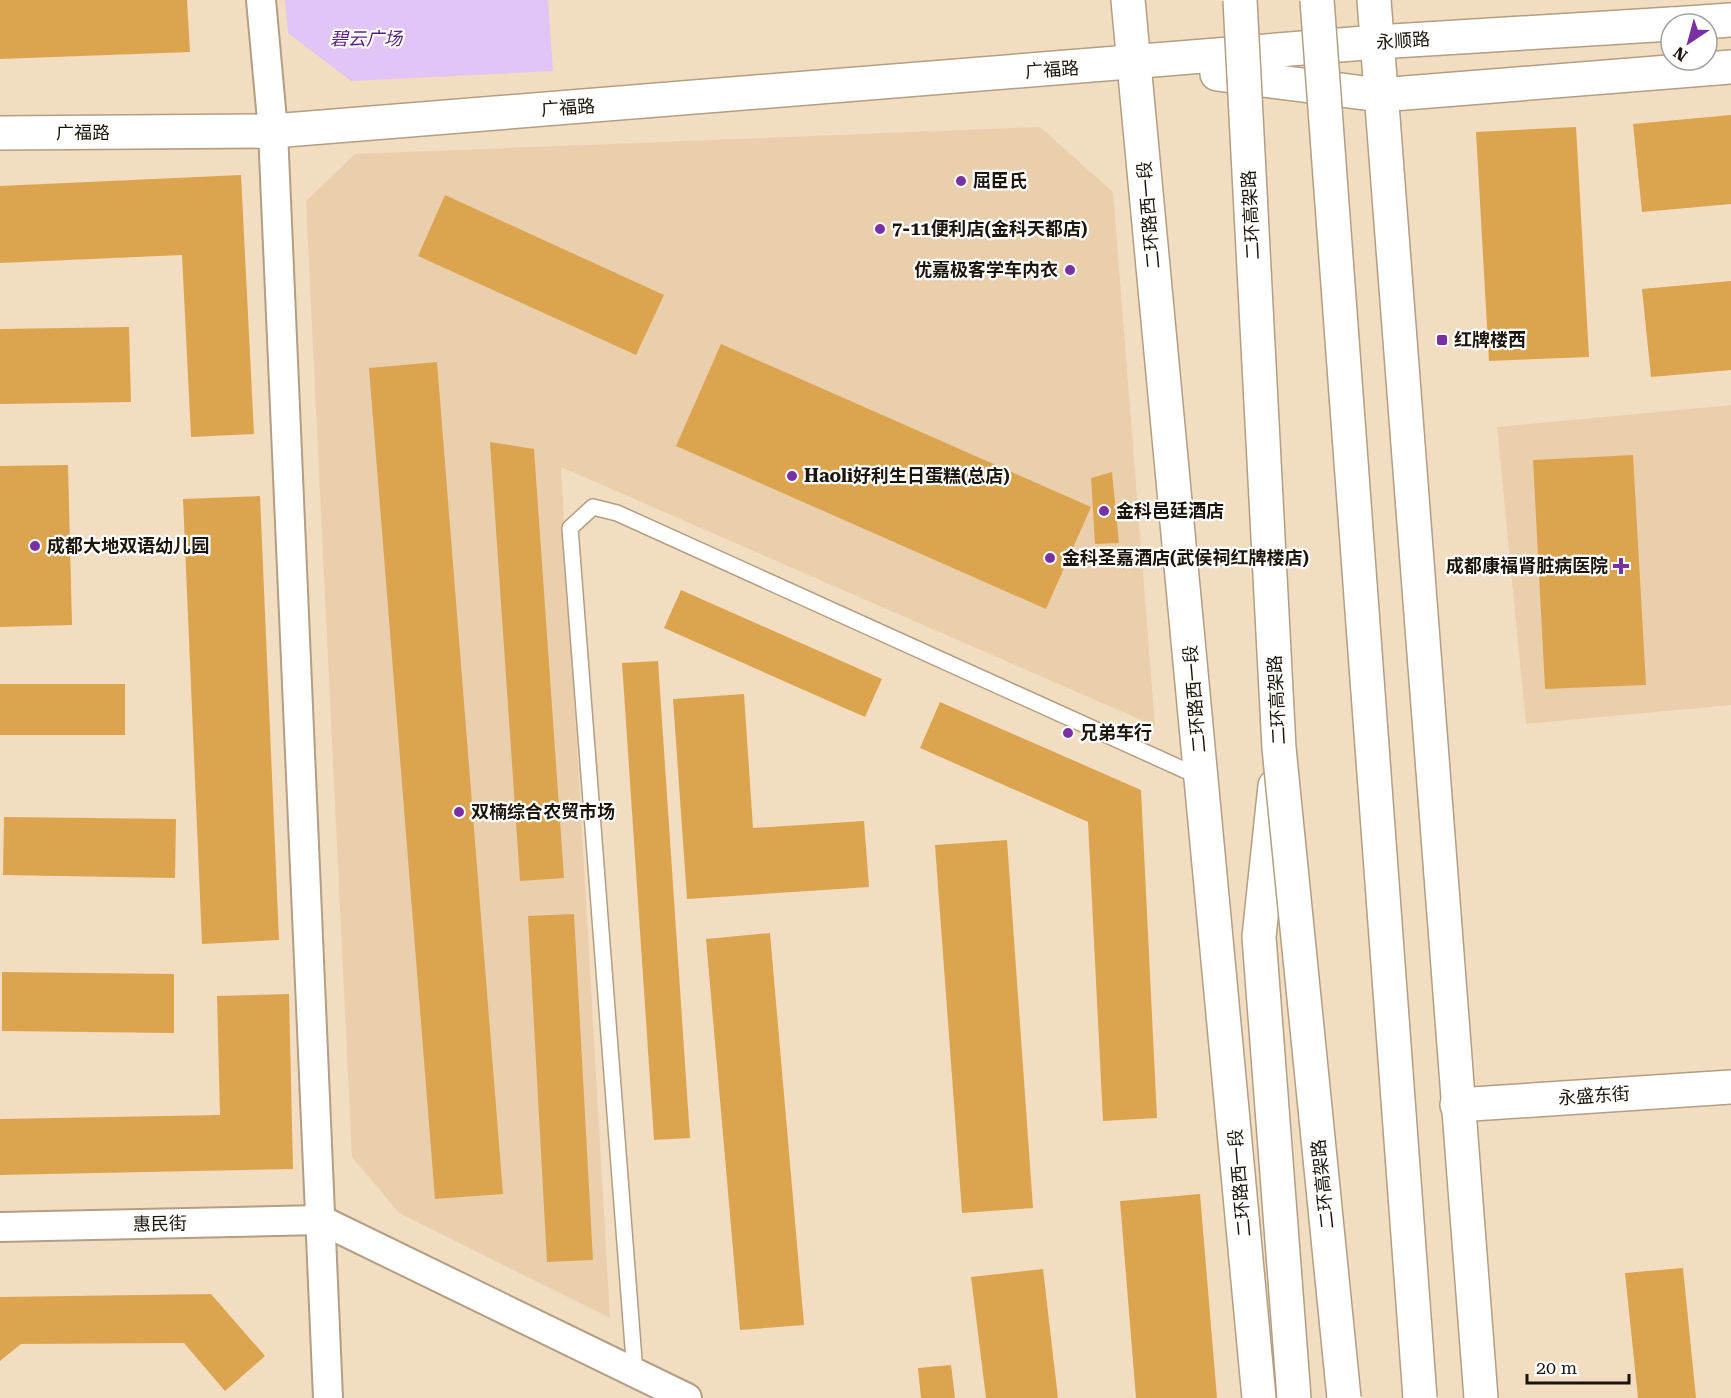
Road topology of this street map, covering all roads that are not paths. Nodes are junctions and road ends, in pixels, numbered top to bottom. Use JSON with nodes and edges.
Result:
{"nodes":[{"id":1,"x":261,"y":0,"type":"edge"},
{"id":2,"x":1128,"y":0,"type":"edge"},
{"id":3,"x":1240,"y":0,"type":"edge"},
{"id":4,"x":1317,"y":0,"type":"edge"},
{"id":5,"x":1374,"y":0,"type":"edge"},
{"id":6,"x":1659,"y":25,"type":"edge"},
{"id":7,"x":1377,"y":42,"type":"junction"},
{"id":8,"x":1135,"y":63,"type":"junction"},
{"id":9,"x":1731,"y":67,"type":"edge"},
{"id":10,"x":1380,"y":95,"type":"junction"},
{"id":11,"x":273,"y":131,"type":"junction"},
{"id":12,"x":0,"y":133,"type":"edge"},
{"id":13,"x":1279,"y":748,"type":"junction"},
{"id":14,"x":1202,"y":778,"type":"junction"},
{"id":15,"x":1731,"y":1087,"type":"edge"},
{"id":16,"x":1457,"y":1105,"type":"junction"},
{"id":17,"x":321,"y":1220,"type":"junction"},
{"id":18,"x":0,"y":1227,"type":"edge"},
{"id":19,"x":635,"y":1373,"type":"junction"},
{"id":20,"x":328,"y":1398,"type":"edge"},
{"id":21,"x":687,"y":1398,"type":"edge"},
{"id":22,"x":1259,"y":1398,"type":"edge"},
{"id":23,"x":1294,"y":1398,"type":"edge"},
{"id":24,"x":1344,"y":1398,"type":"edge"},
{"id":25,"x":1420,"y":1398,"type":"edge"},
{"id":26,"x":1480,"y":1398,"type":"edge"}],
"edges":[{"from":1,"to":11,"type":"street"},
{"from":2,"to":8,"type":"main road","name":"二环路西一段"},
{"from":3,"to":13,"type":"main road","name":"二环高架路","bridge":true},
{"from":4,"to":25,"type":"main road","bridge":true},
{"from":5,"to":7,"type":"main road"},
{"from":6,"to":7,"type":"main road","name":"永顺路"},
{"from":7,"to":8,"type":"main road","name":"永顺路"},
{"from":7,"to":10,"type":"main road"},
{"from":8,"to":10,"type":"main road"},
{"from":8,"to":11,"type":"main road","name":"广福路"},
{"from":8,"to":14,"type":"main road","name":"二环路西一段"},
{"from":9,"to":10,"type":"main road"},
{"from":10,"to":16,"type":"main road"},
{"from":11,"to":12,"type":"main road","name":"广福路"},
{"from":11,"to":17,"type":"street"},
{"from":13,"to":23,"type":"main road","bridge":true},
{"from":13,"to":24,"type":"main road","name":"二环高架路","bridge":true},
{"from":14,"to":19,"type":"lane"},
{"from":14,"to":22,"type":"main road","name":"二环路西一段"},
{"from":15,"to":16,"type":"main road","name":"永盛东街"},
{"from":16,"to":26,"type":"main road"},
{"from":17,"to":18,"type":"street","name":"惠民街"},
{"from":17,"to":19,"type":"street"},
{"from":17,"to":20,"type":"street"},
{"from":19,"to":21,"type":"street"}]}
